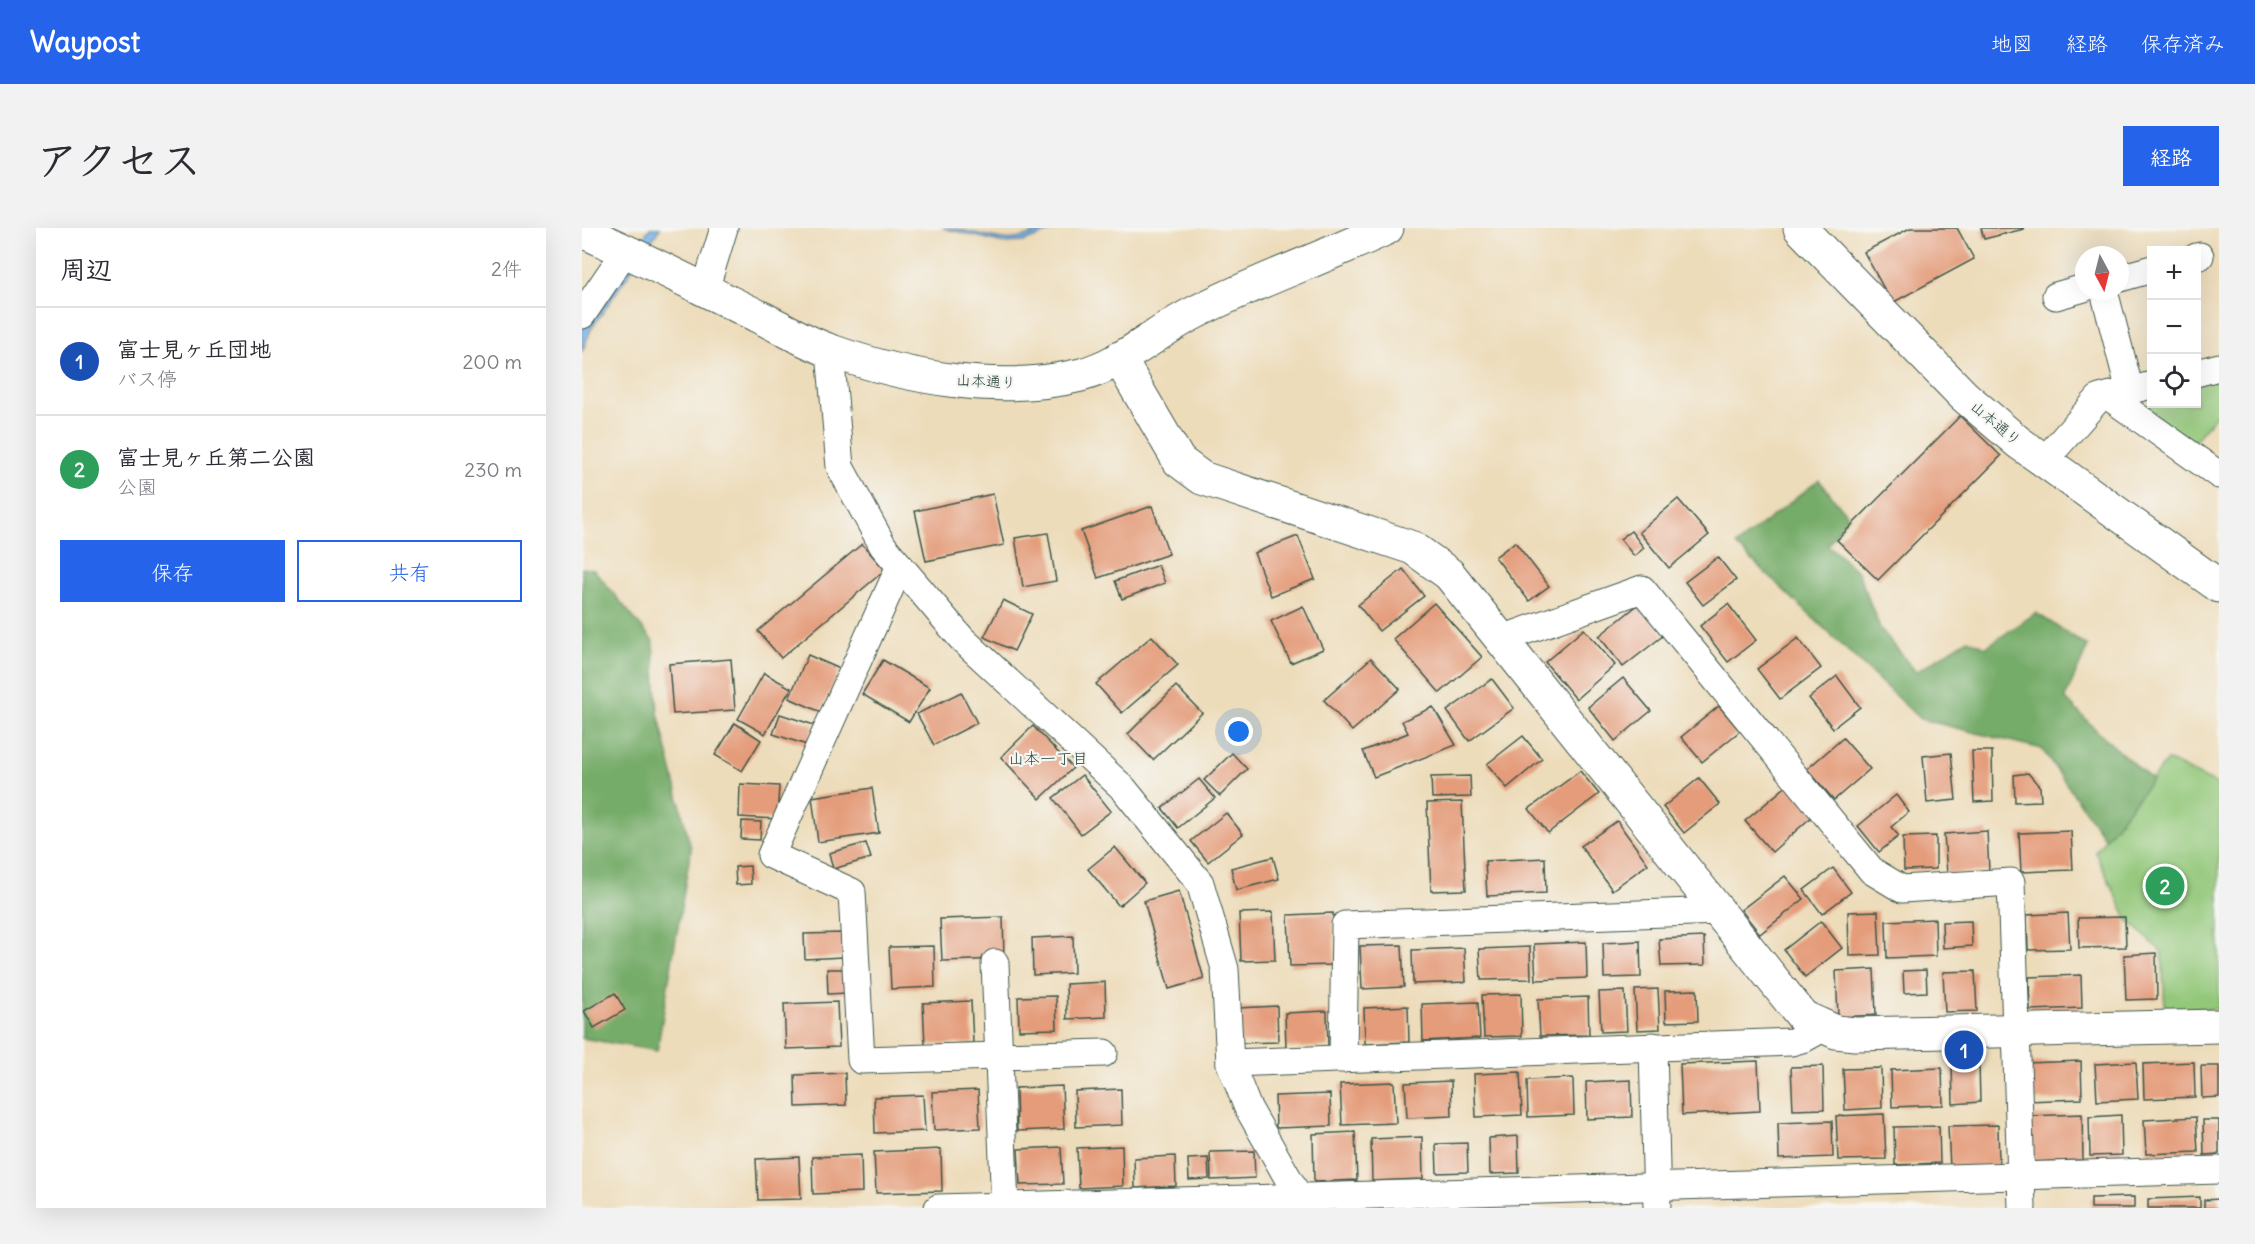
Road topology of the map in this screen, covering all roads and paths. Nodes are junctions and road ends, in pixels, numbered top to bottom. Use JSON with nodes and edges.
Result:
{"nodes":[{"id":1,"x":724,"y":228,"type":"edge"},
{"id":2,"x":1387,"y":228,"type":"edge"},
{"id":3,"x":1800,"y":228,"type":"edge"},
{"id":4,"x":582,"y":231,"type":"edge"},
{"id":5,"x":626,"y":250,"type":"junction"},
{"id":6,"x":2147,"y":270,"type":"edge"},
{"id":7,"x":2129,"y":275,"type":"edge"},
{"id":8,"x":705,"y":290,"type":"junction"},
{"id":9,"x":2075,"y":291,"type":"edge"},
{"id":10,"x":2056,"y":296,"type":"dead end"},
{"id":11,"x":2106,"y":300,"type":"edge"},
{"id":12,"x":582,"y":315,"type":"edge"},
{"id":13,"x":830,"y":351,"type":"junction"},
{"id":14,"x":1119,"y":358,"type":"junction"},
{"id":15,"x":2219,"y":367,"type":"edge"},
{"id":16,"x":2201,"y":372,"type":"edge"},
{"id":17,"x":2130,"y":391,"type":"edge"},
{"id":18,"x":2043,"y":460,"type":"junction"},
{"id":19,"x":2219,"y":476,"type":"edge"},
{"id":20,"x":900,"y":566,"type":"junction"},
{"id":21,"x":2219,"y":586,"type":"edge"},
{"id":22,"x":1502,"y":639,"type":"junction"},
{"id":23,"x":1719,"y":911,"type":"junction"},
{"id":24,"x":996,"y":963,"type":"dead end"},
{"id":25,"x":2219,"y":1026,"type":"edge"},
{"id":26,"x":1822,"y":1028,"type":"junction"},
{"id":27,"x":2016,"y":1030,"type":"junction"},
{"id":28,"x":1653,"y":1046,"type":"junction"},
{"id":29,"x":1104,"y":1053,"type":"dead end"},
{"id":30,"x":1000,"y":1058,"type":"junction"},
{"id":31,"x":1343,"y":1059,"type":"junction"},
{"id":32,"x":1230,"y":1063,"type":"junction"},
{"id":33,"x":2219,"y":1170,"type":"edge"},
{"id":34,"x":2021,"y":1175,"type":"junction"},
{"id":35,"x":1657,"y":1196,"type":"edge"},
{"id":36,"x":1302,"y":1203,"type":"edge"},
{"id":37,"x":1005,"y":1207,"type":"edge"},
{"id":38,"x":938,"y":1208,"type":"edge"},
{"id":39,"x":2022,"y":1208,"type":"edge"}],
"edges":[{"from":1,"to":8,"type":"street"},
{"from":2,"to":14,"type":"street","name":"山本通り"},
{"from":3,"to":18,"type":"street","name":"山本通り"},
{"from":4,"to":5,"type":"street","name":"山本通り"},
{"from":5,"to":8,"type":"street","name":"山本通り"},
{"from":5,"to":12,"type":"street"},
{"from":6,"to":7,"type":"street"},
{"from":8,"to":13,"type":"street","name":"山本通り"},
{"from":9,"to":10,"type":"street"},
{"from":11,"to":17,"type":"street"},
{"from":13,"to":14,"type":"street","name":"山本通り"},
{"from":13,"to":20,"type":"street"},
{"from":14,"to":22,"type":"street"},
{"from":15,"to":16,"type":"street"},
{"from":17,"to":18,"type":"street"},
{"from":17,"to":19,"type":"street"},
{"from":18,"to":21,"type":"street","name":"山本通り"},
{"from":20,"to":30,"type":"street"},
{"from":20,"to":32,"type":"street"},
{"from":22,"to":23,"type":"street"},
{"from":22,"to":27,"type":"street"},
{"from":23,"to":26,"type":"street"},
{"from":23,"to":31,"type":"street"},
{"from":24,"to":30,"type":"street"},
{"from":25,"to":27,"type":"street"},
{"from":26,"to":27,"type":"street"},
{"from":26,"to":28,"type":"street"},
{"from":27,"to":34,"type":"street"},
{"from":28,"to":31,"type":"street"},
{"from":28,"to":35,"type":"street"},
{"from":29,"to":30,"type":"street"},
{"from":30,"to":37,"type":"street"},
{"from":31,"to":32,"type":"street"},
{"from":32,"to":36,"type":"street"},
{"from":33,"to":34,"type":"street"},
{"from":34,"to":35,"type":"street"},
{"from":34,"to":39,"type":"street"},
{"from":35,"to":36,"type":"street"},
{"from":36,"to":37,"type":"street"},
{"from":37,"to":38,"type":"street"}]}
